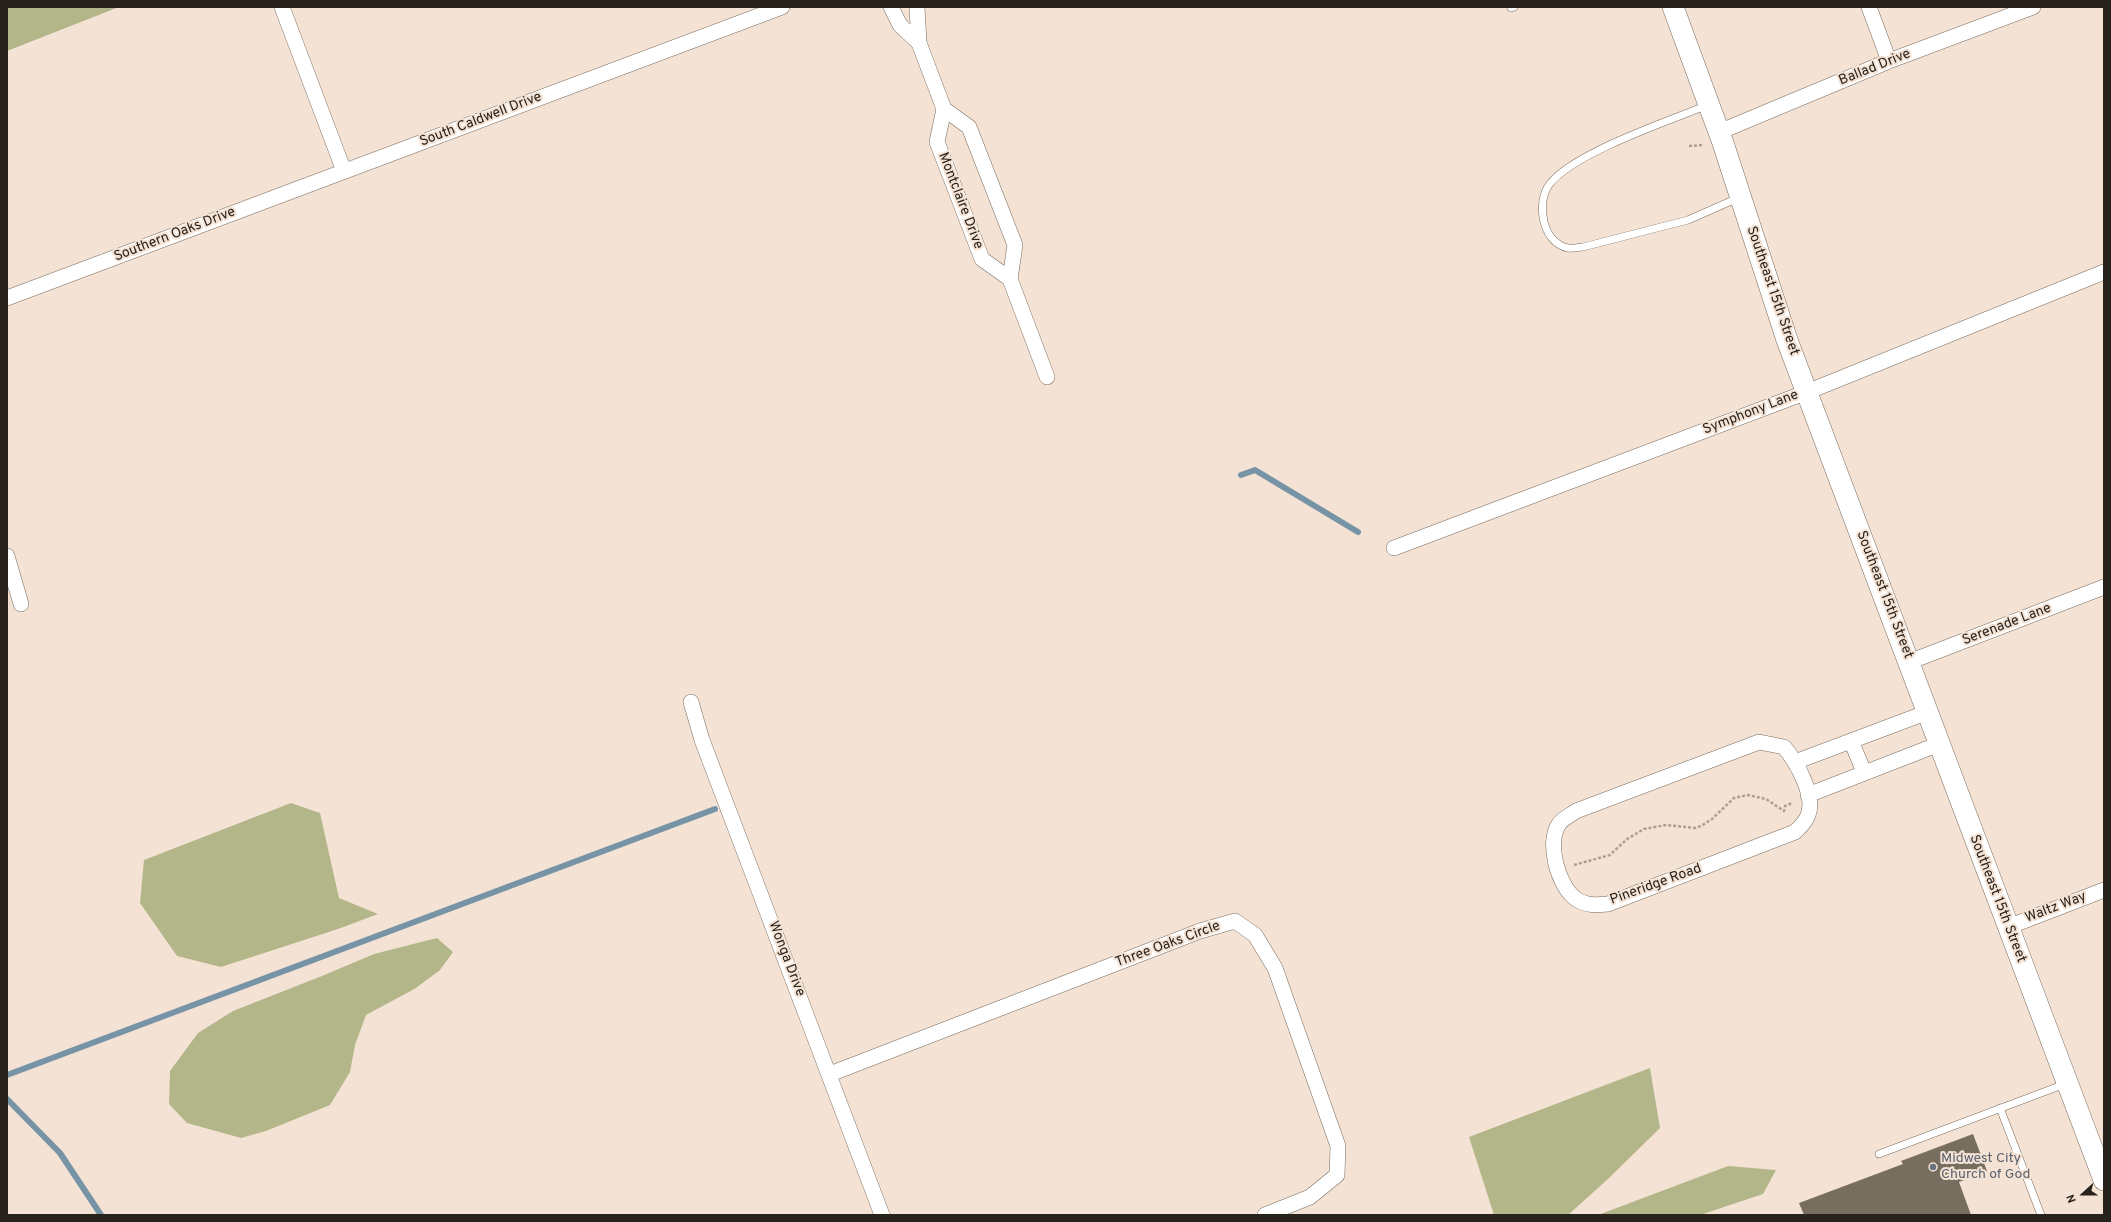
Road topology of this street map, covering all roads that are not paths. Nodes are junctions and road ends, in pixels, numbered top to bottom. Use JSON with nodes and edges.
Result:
{"nodes":[{"id":1,"x":282,"y":7,"type":"edge"},
{"id":2,"x":782,"y":7,"type":"edge"},
{"id":3,"x":912,"y":7,"type":"edge"},
{"id":4,"x":917,"y":7,"type":"edge"},
{"id":5,"x":1673,"y":7,"type":"edge"},
{"id":6,"x":1869,"y":7,"type":"edge"},
{"id":7,"x":2033,"y":7,"type":"edge"},
{"id":8,"x":892,"y":10,"type":"edge"},
{"id":9,"x":919,"y":43,"type":"junction"},
{"id":10,"x":1889,"y":61,"type":"junction"},
{"id":11,"x":1709,"y":105,"type":"junction"},
{"id":12,"x":944,"y":109,"type":"junction"},
{"id":13,"x":1719,"y":132,"type":"junction"},
{"id":14,"x":344,"y":171,"type":"junction"},
{"id":15,"x":1740,"y":197,"type":"junction"},
{"id":16,"x":2104,"y":272,"type":"edge"},
{"id":17,"x":1010,"y":279,"type":"junction"},
{"id":18,"x":7,"y":298,"type":"edge"},
{"id":19,"x":1047,"y":377,"type":"dead end"},
{"id":20,"x":1807,"y":392,"type":"junction"},
{"id":21,"x":1394,"y":548,"type":"dead end"},
{"id":22,"x":7,"y":556,"type":"edge"},
{"id":23,"x":2104,"y":587,"type":"edge"},
{"id":24,"x":22,"y":604,"type":"dead end"},
{"id":25,"x":1909,"y":662,"type":"junction"},
{"id":26,"x":691,"y":702,"type":"dead end"},
{"id":27,"x":1928,"y":712,"type":"junction"},
{"id":28,"x":1852,"y":743,"type":"junction"},
{"id":29,"x":1939,"y":744,"type":"junction"},
{"id":30,"x":1795,"y":762,"type":"junction"},
{"id":31,"x":1864,"y":772,"type":"junction"},
{"id":32,"x":1802,"y":798,"type":"junction"},
{"id":33,"x":2104,"y":890,"type":"edge"},
{"id":34,"x":2008,"y":927,"type":"junction"},
{"id":35,"x":830,"y":1074,"type":"junction"},
{"id":36,"x":2067,"y":1083,"type":"junction"},
{"id":37,"x":2000,"y":1108,"type":"junction"},
{"id":38,"x":1879,"y":1154,"type":"dead end"},
{"id":39,"x":2104,"y":1180,"type":"edge"},
{"id":40,"x":882,"y":1215,"type":"edge"},
{"id":41,"x":1265,"y":1215,"type":"edge"},
{"id":42,"x":2041,"y":1215,"type":"edge"}],
"edges":[{"from":1,"to":14,"type":"street"},
{"from":2,"to":14,"type":"street","name":"South Caldwell Drive"},
{"from":3,"to":8,"type":"street"},
{"from":4,"to":9,"type":"street"},
{"from":5,"to":11,"type":"main road","name":"Southeast 15th Street"},
{"from":6,"to":10,"type":"street"},
{"from":7,"to":10,"type":"street","name":"Ballad Drive"},
{"from":8,"to":9,"type":"street"},
{"from":9,"to":12,"type":"street"},
{"from":10,"to":13,"type":"street","name":"Ballad Drive"},
{"from":11,"to":13,"type":"main road","name":"Southeast 15th Street"},
{"from":11,"to":15,"type":"lane"},
{"from":12,"to":17,"type":"street"},
{"from":12,"to":17,"type":"street","name":"Montclaire Drive"},
{"from":13,"to":15,"type":"main road","name":"Southeast 15th Street"},
{"from":14,"to":18,"type":"street","name":"Southern Oaks Drive"},
{"from":15,"to":20,"type":"main road","name":"Southeast 15th Street"},
{"from":16,"to":20,"type":"street","name":"Symphony Lane"},
{"from":17,"to":19,"type":"street"},
{"from":20,"to":21,"type":"street","name":"Symphony Lane"},
{"from":20,"to":25,"type":"main road","name":"Southeast 15th Street"},
{"from":22,"to":24,"type":"street"},
{"from":23,"to":25,"type":"street","name":"Serenade Lane"},
{"from":25,"to":27,"type":"main road","name":"Southeast 15th Street"},
{"from":26,"to":35,"type":"street","name":"Wonga Drive"},
{"from":27,"to":28,"type":"street"},
{"from":27,"to":29,"type":"main road","name":"Southeast 15th Street"},
{"from":28,"to":30,"type":"street"},
{"from":28,"to":31,"type":"street"},
{"from":29,"to":31,"type":"street"},
{"from":29,"to":34,"type":"main road","name":"Southeast 15th Street"},
{"from":30,"to":32,"type":"street","name":"Pineridge Road"},
{"from":30,"to":32,"type":"street","name":"Pineridge Road"},
{"from":31,"to":32,"type":"street"},
{"from":33,"to":34,"type":"street","name":"Waltz Way"},
{"from":34,"to":36,"type":"main road","name":"Southeast 15th Street"},
{"from":35,"to":40,"type":"street","name":"Wonga Drive"},
{"from":35,"to":41,"type":"street","name":"Three Oaks Circle"},
{"from":36,"to":37,"type":"lane"},
{"from":36,"to":39,"type":"main road","name":"Southeast 15th Street"},
{"from":37,"to":38,"type":"lane"},
{"from":37,"to":42,"type":"lane"}]}
